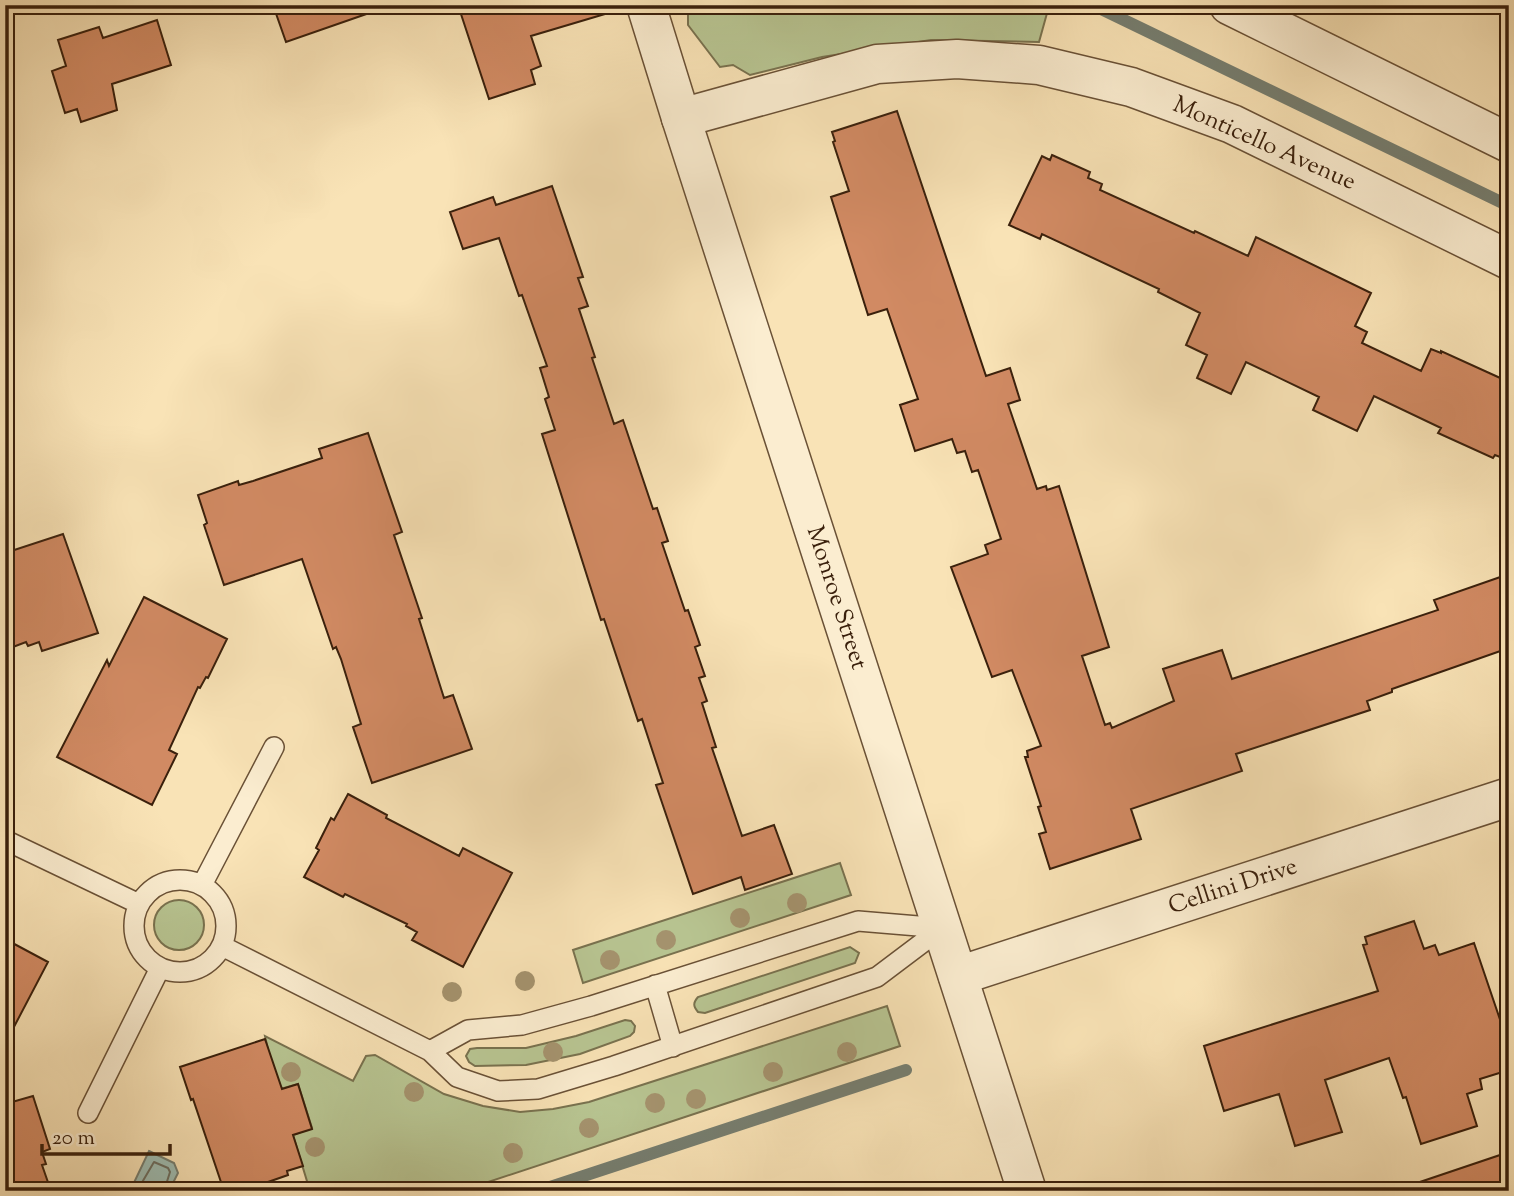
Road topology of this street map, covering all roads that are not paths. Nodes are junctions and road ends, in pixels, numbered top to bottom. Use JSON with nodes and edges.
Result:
{"nodes":[{"id":1,"x":646,"y":5,"type":"edge"},
{"id":2,"x":1229,"y":5,"type":"edge"},
{"id":3,"x":681,"y":118,"type":"junction"},
{"id":4,"x":1509,"y":143,"type":"edge"},
{"id":5,"x":1509,"y":260,"type":"edge"},
{"id":6,"x":274,"y":747,"type":"dead end"},
{"id":7,"x":1509,"y":797,"type":"edge"},
{"id":8,"x":5,"y":840,"type":"edge"},
{"id":9,"x":202,"y":885,"type":"junction"},
{"id":10,"x":139,"y":904,"type":"junction"},
{"id":11,"x":942,"y":928,"type":"junction"},
{"id":12,"x":222,"y":946,"type":"junction"},
{"id":13,"x":160,"y":968,"type":"junction"},
{"id":14,"x":958,"y":976,"type":"junction"},
{"id":15,"x":655,"y":985,"type":"junction"},
{"id":16,"x":673,"y":1047,"type":"junction"},
{"id":17,"x":430,"y":1051,"type":"junction"},
{"id":18,"x":88,"y":1113,"type":"dead end"},
{"id":19,"x":1027,"y":1191,"type":"edge"}],
"edges":[{"from":1,"to":3,"type":"street","name":"Monroe Street"},
{"from":2,"to":4,"type":"street"},
{"from":3,"to":5,"type":"street","name":"Monticello Avenue"},
{"from":3,"to":11,"type":"street","name":"Monroe Street"},
{"from":6,"to":9,"type":"lane"},
{"from":7,"to":14,"type":"street","name":"Cellini Drive"},
{"from":8,"to":10,"type":"lane"},
{"from":9,"to":10,"type":"lane"},
{"from":9,"to":12,"type":"lane"},
{"from":10,"to":13,"type":"lane"},
{"from":11,"to":14,"type":"street","name":"Monroe Street"},
{"from":11,"to":15,"type":"lane"},
{"from":11,"to":16,"type":"lane"},
{"from":12,"to":13,"type":"lane"},
{"from":12,"to":17,"type":"lane"},
{"from":13,"to":18,"type":"lane"},
{"from":14,"to":19,"type":"street","name":"Monroe Street"},
{"from":15,"to":16,"type":"lane"},
{"from":15,"to":17,"type":"lane"},
{"from":16,"to":17,"type":"lane"}]}
